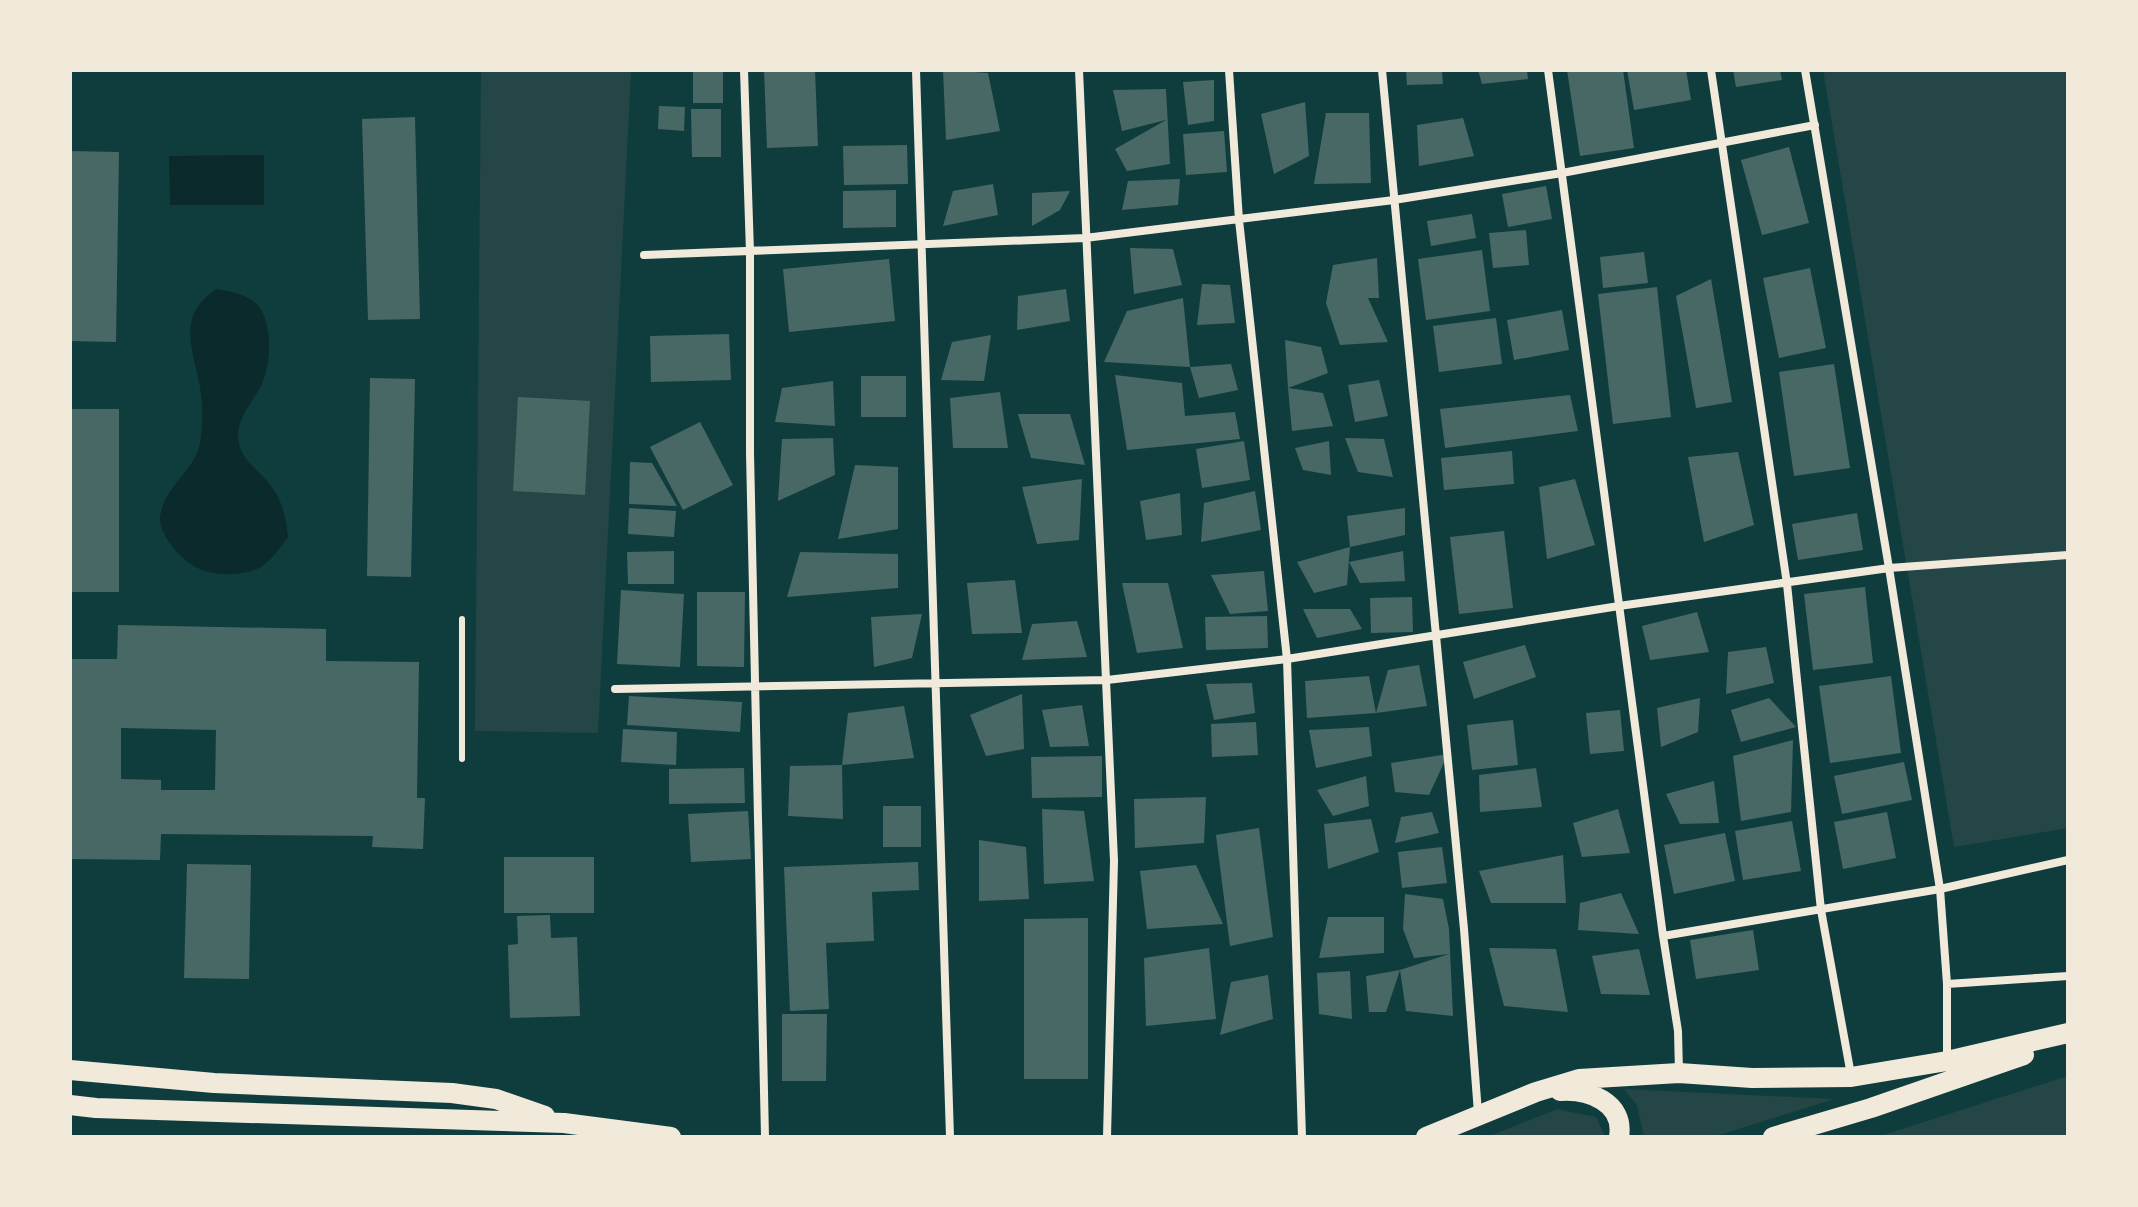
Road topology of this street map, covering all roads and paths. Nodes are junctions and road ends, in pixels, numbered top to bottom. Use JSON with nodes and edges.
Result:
{"nodes":[{"id":1,"x":744,"y":70,"type":"edge"},
{"id":2,"x":916,"y":70,"type":"edge"},
{"id":3,"x":1079,"y":70,"type":"edge"},
{"id":4,"x":1229,"y":70,"type":"edge"},
{"id":5,"x":1382,"y":70,"type":"edge"},
{"id":6,"x":1548,"y":70,"type":"edge"},
{"id":7,"x":1711,"y":70,"type":"edge"},
{"id":8,"x":1805,"y":70,"type":"edge"},
{"id":9,"x":1815,"y":125,"type":"junction"},
{"id":10,"x":1722,"y":143,"type":"junction"},
{"id":11,"x":1562,"y":173,"type":"junction"},
{"id":12,"x":1394,"y":200,"type":"junction"},
{"id":13,"x":1239,"y":220,"type":"junction"},
{"id":14,"x":1085,"y":238,"type":"junction"},
{"id":15,"x":921,"y":245,"type":"junction"},
{"id":16,"x":750,"y":252,"type":"junction"},
{"id":17,"x":644,"y":255,"type":"dead end"},
{"id":18,"x":2068,"y":555,"type":"edge"},
{"id":19,"x":1889,"y":568,"type":"junction"},
{"id":20,"x":1787,"y":584,"type":"junction"},
{"id":21,"x":1619,"y":606,"type":"junction"},
{"id":22,"x":462,"y":619,"type":"dead end"},
{"id":23,"x":1436,"y":635,"type":"junction"},
{"id":24,"x":1287,"y":659,"type":"junction"},
{"id":25,"x":1107,"y":680,"type":"junction"},
{"id":26,"x":937,"y":685,"type":"junction"},
{"id":27,"x":757,"y":688,"type":"junction"},
{"id":28,"x":615,"y":689,"type":"dead end"},
{"id":29,"x":462,"y":759,"type":"dead end"},
{"id":30,"x":2068,"y":860,"type":"edge"},
{"id":31,"x":1940,"y":889,"type":"junction"},
{"id":32,"x":1821,"y":910,"type":"junction"},
{"id":33,"x":1663,"y":936,"type":"junction"},
{"id":34,"x":2068,"y":976,"type":"edge"},
{"id":35,"x":1947,"y":984,"type":"junction"},
{"id":36,"x":2068,"y":1033,"type":"edge"},
{"id":37,"x":2068,"y":1040,"type":"edge"},
{"id":38,"x":1947,"y":1061,"type":"junction"},
{"id":39,"x":70,"y":1070,"type":"edge"},
{"id":40,"x":1679,"y":1073,"type":"junction"},
{"id":41,"x":1851,"y":1077,"type":"junction"},
{"id":42,"x":1536,"y":1092,"type":"junction"},
{"id":43,"x":70,"y":1105,"type":"edge"},
{"id":44,"x":1479,"y":1117,"type":"junction"},
{"id":45,"x":564,"y":1123,"type":"junction"},
{"id":46,"x":671,"y":1137,"type":"edge"},
{"id":47,"x":765,"y":1137,"type":"edge"},
{"id":48,"x":950,"y":1137,"type":"edge"},
{"id":49,"x":1107,"y":1137,"type":"edge"},
{"id":50,"x":1302,"y":1137,"type":"edge"},
{"id":51,"x":1426,"y":1137,"type":"edge"},
{"id":52,"x":1619,"y":1137,"type":"edge"},
{"id":53,"x":1773,"y":1137,"type":"edge"}],
"edges":[{"from":1,"to":16,"type":"street"},
{"from":2,"to":15,"type":"street"},
{"from":3,"to":14,"type":"street"},
{"from":4,"to":13,"type":"street"},
{"from":5,"to":12,"type":"street"},
{"from":6,"to":11,"type":"street"},
{"from":7,"to":10,"type":"street"},
{"from":8,"to":9,"type":"street"},
{"from":9,"to":10,"type":"street"},
{"from":9,"to":19,"type":"street"},
{"from":10,"to":11,"type":"street"},
{"from":10,"to":20,"type":"street"},
{"from":11,"to":12,"type":"street"},
{"from":11,"to":21,"type":"street"},
{"from":12,"to":13,"type":"street"},
{"from":12,"to":23,"type":"street"},
{"from":13,"to":14,"type":"street"},
{"from":13,"to":24,"type":"street"},
{"from":14,"to":15,"type":"street"},
{"from":14,"to":25,"type":"street"},
{"from":15,"to":16,"type":"street"},
{"from":15,"to":26,"type":"street"},
{"from":16,"to":17,"type":"street"},
{"from":16,"to":27,"type":"street"},
{"from":18,"to":19,"type":"street"},
{"from":19,"to":20,"type":"street"},
{"from":19,"to":31,"type":"street"},
{"from":20,"to":21,"type":"street"},
{"from":20,"to":32,"type":"street"},
{"from":21,"to":23,"type":"street"},
{"from":21,"to":33,"type":"street"},
{"from":22,"to":29,"type":"lane"},
{"from":23,"to":24,"type":"street"},
{"from":23,"to":44,"type":"street"},
{"from":24,"to":25,"type":"street"},
{"from":24,"to":50,"type":"street"},
{"from":25,"to":26,"type":"street"},
{"from":25,"to":49,"type":"street"},
{"from":26,"to":27,"type":"street"},
{"from":26,"to":48,"type":"street"},
{"from":27,"to":28,"type":"street"},
{"from":27,"to":47,"type":"street"},
{"from":30,"to":31,"type":"street"},
{"from":31,"to":32,"type":"street"},
{"from":31,"to":35,"type":"street"},
{"from":32,"to":33,"type":"street"},
{"from":32,"to":41,"type":"street"},
{"from":33,"to":40,"type":"street"},
{"from":34,"to":35,"type":"street"},
{"from":35,"to":38,"type":"street"},
{"from":36,"to":38,"type":"main road"},
{"from":37,"to":53,"type":"main road"},
{"from":38,"to":41,"type":"main road"},
{"from":39,"to":45,"type":"main road"},
{"from":40,"to":41,"type":"main road"},
{"from":40,"to":42,"type":"main road"},
{"from":42,"to":44,"type":"main road"},
{"from":42,"to":52,"type":"main road"},
{"from":43,"to":45,"type":"main road"},
{"from":44,"to":51,"type":"main road"},
{"from":45,"to":46,"type":"main road"}]}
